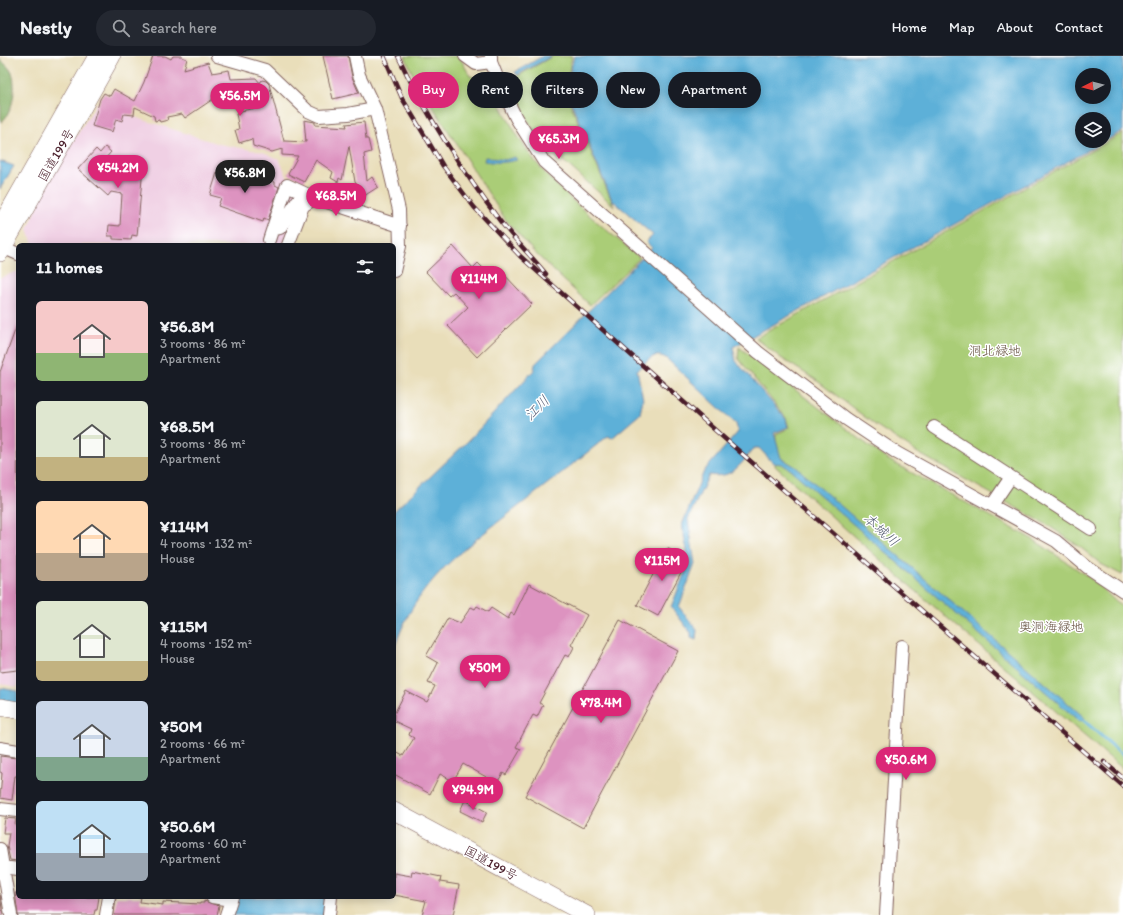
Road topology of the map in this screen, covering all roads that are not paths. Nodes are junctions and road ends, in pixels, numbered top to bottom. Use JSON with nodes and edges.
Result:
{"nodes":[{"id":1,"x":97,"y":56,"type":"edge"},
{"id":2,"x":112,"y":56,"type":"edge"},
{"id":3,"x":217,"y":56,"type":"edge"},
{"id":4,"x":355,"y":56,"type":"edge"},
{"id":5,"x":465,"y":56,"type":"edge"},
{"id":6,"x":491,"y":59,"type":"edge"},
{"id":7,"x":375,"y":109,"type":"junction"},
{"id":8,"x":315,"y":198,"type":"junction"},
{"id":9,"x":400,"y":226,"type":"junction"},
{"id":10,"x":0,"y":227,"type":"edge"},
{"id":11,"x":273,"y":229,"type":"junction"},
{"id":12,"x":268,"y":240,"type":"dead end"},
{"id":13,"x":289,"y":243,"type":"edge"},
{"id":14,"x":5,"y":250,"type":"edge"},
{"id":15,"x":396,"y":263,"type":"edge"},
{"id":16,"x":934,"y":427,"type":"dead end"},
{"id":17,"x":1010,"y":476,"type":"junction"},
{"id":18,"x":992,"y":505,"type":"junction"},
{"id":19,"x":1091,"y":529,"type":"dead end"},
{"id":20,"x":1121,"y":586,"type":"edge"},
{"id":21,"x":902,"y":646,"type":"dead end"},
{"id":22,"x":0,"y":707,"type":"edge"},
{"id":23,"x":16,"y":710,"type":"edge"},
{"id":24,"x":0,"y":748,"type":"edge"},
{"id":25,"x":16,"y":751,"type":"edge"},
{"id":26,"x":0,"y":809,"type":"edge"},
{"id":27,"x":16,"y":811,"type":"edge"},
{"id":28,"x":396,"y":812,"type":"edge"},
{"id":29,"x":0,"y":849,"type":"edge"},
{"id":30,"x":2,"y":867,"type":"junction"},
{"id":31,"x":16,"y":869,"type":"edge"},
{"id":32,"x":109,"y":899,"type":"edge"},
{"id":33,"x":232,"y":899,"type":"edge"},
{"id":34,"x":331,"y":899,"type":"edge"},
{"id":35,"x":11,"y":915,"type":"edge"},
{"id":36,"x":106,"y":915,"type":"edge"},
{"id":37,"x":226,"y":915,"type":"edge"},
{"id":38,"x":329,"y":915,"type":"edge"},
{"id":39,"x":587,"y":915,"type":"edge"},
{"id":40,"x":886,"y":915,"type":"edge"}],
"edges":[{"from":1,"to":10,"type":"highway","name":"国道199号"},
{"from":2,"to":14,"type":"highway","name":"国道199号"},
{"from":3,"to":7,"type":"street"},
{"from":4,"to":7,"type":"street"},
{"from":5,"to":6,"type":"street"},
{"from":6,"to":18,"type":"street"},
{"from":7,"to":9,"type":"street"},
{"from":8,"to":9,"type":"street"},
{"from":8,"to":11,"type":"street"},
{"from":8,"to":11,"type":"street"},
{"from":8,"to":13,"type":"street"},
{"from":9,"to":15,"type":"street"},
{"from":11,"to":12,"type":"street"},
{"from":16,"to":17,"type":"street"},
{"from":17,"to":18,"type":"street"},
{"from":17,"to":19,"type":"street"},
{"from":18,"to":20,"type":"street"},
{"from":21,"to":40,"type":"street"},
{"from":22,"to":23,"type":"highway"},
{"from":24,"to":25,"type":"street"},
{"from":26,"to":27,"type":"street"},
{"from":28,"to":39,"type":"highway","name":"国道199号"},
{"from":29,"to":30,"type":"street"},
{"from":30,"to":31,"type":"street"},
{"from":30,"to":35,"type":"street"},
{"from":32,"to":36,"type":"street"},
{"from":33,"to":37,"type":"street"},
{"from":34,"to":38,"type":"street"}]}
